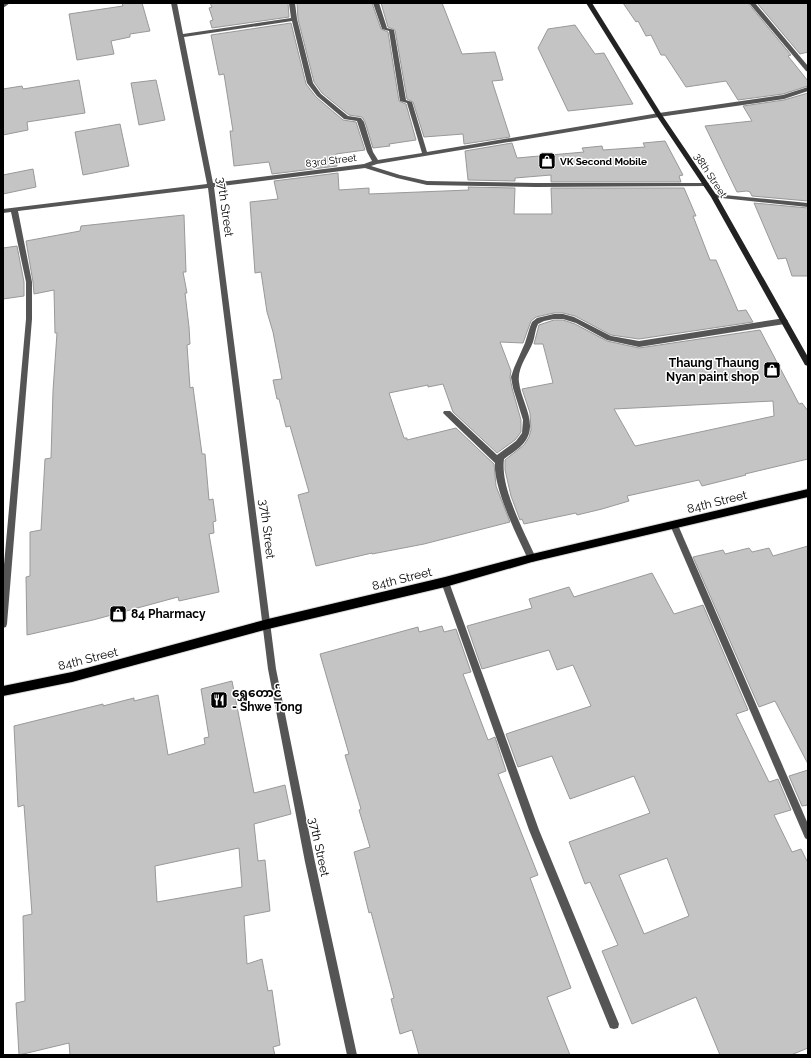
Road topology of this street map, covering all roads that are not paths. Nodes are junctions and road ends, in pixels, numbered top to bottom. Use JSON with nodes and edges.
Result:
{"nodes":[{"id":1,"x":7,"y":3,"type":"edge"},
{"id":2,"x":174,"y":3,"type":"edge"},
{"id":3,"x":292,"y":3,"type":"edge"},
{"id":4,"x":376,"y":3,"type":"edge"},
{"id":5,"x":589,"y":3,"type":"edge"},
{"id":6,"x":752,"y":3,"type":"edge"},
{"id":7,"x":3,"y":6,"type":"edge"},
{"id":8,"x":294,"y":19,"type":"junction"},
{"id":9,"x":181,"y":36,"type":"junction"},
{"id":10,"x":808,"y":70,"type":"edge"},
{"id":11,"x":808,"y":89,"type":"edge"},
{"id":12,"x":659,"y":115,"type":"junction"},
{"id":13,"x":425,"y":154,"type":"junction"},
{"id":14,"x":376,"y":162,"type":"junction"},
{"id":15,"x":365,"y":166,"type":"junction"},
{"id":16,"x":706,"y":184,"type":"junction"},
{"id":17,"x":211,"y":186,"type":"junction"},
{"id":18,"x":714,"y":196,"type":"junction"},
{"id":19,"x":808,"y":205,"type":"edge"},
{"id":20,"x":14,"y":209,"type":"junction"},
{"id":21,"x":3,"y":211,"type":"edge"},
{"id":22,"x":785,"y":321,"type":"junction"},
{"id":23,"x":808,"y":363,"type":"edge"},
{"id":24,"x":447,"y":413,"type":"dead end"},
{"id":25,"x":498,"y":461,"type":"junction"},
{"id":26,"x":808,"y":493,"type":"edge"},
{"id":27,"x":674,"y":525,"type":"junction"},
{"id":28,"x":532,"y":558,"type":"junction"},
{"id":29,"x":444,"y":582,"type":"junction"},
{"id":30,"x":3,"y":624,"type":"edge"},
{"id":31,"x":268,"y":624,"type":"junction"},
{"id":32,"x":3,"y":691,"type":"edge"},
{"id":33,"x":808,"y":835,"type":"edge"},
{"id":34,"x":614,"y":1024,"type":"dead end"},
{"id":35,"x":352,"y":1055,"type":"edge"}],
"edges":[{"from":1,"to":7,"type":"street"},
{"from":2,"to":9,"type":"street","name":"37th Street"},
{"from":3,"to":8,"type":"street"},
{"from":4,"to":13,"type":"street"},
{"from":5,"to":12,"type":"main road","name":"38th Street"},
{"from":6,"to":10,"type":"street"},
{"from":8,"to":9,"type":"street"},
{"from":8,"to":14,"type":"street"},
{"from":9,"to":17,"type":"street","name":"37th Street"},
{"from":11,"to":12,"type":"street","name":"83rd Street"},
{"from":12,"to":13,"type":"street","name":"83rd Street"},
{"from":12,"to":16,"type":"main road","name":"38th Street"},
{"from":13,"to":14,"type":"street","name":"83rd Street"},
{"from":14,"to":15,"type":"street","name":"83rd Street"},
{"from":15,"to":16,"type":"street"},
{"from":15,"to":17,"type":"street","name":"83rd Street"},
{"from":16,"to":18,"type":"main road","name":"38th Street"},
{"from":17,"to":20,"type":"street","name":"83rd Street"},
{"from":17,"to":31,"type":"street","name":"37th Street"},
{"from":18,"to":19,"type":"street"},
{"from":18,"to":22,"type":"main road","name":"38th Street"},
{"from":20,"to":21,"type":"street","name":"83rd Street"},
{"from":20,"to":30,"type":"street"},
{"from":22,"to":23,"type":"main road","name":"38th Street"},
{"from":22,"to":25,"type":"street"},
{"from":24,"to":25,"type":"street"},
{"from":25,"to":28,"type":"street"},
{"from":26,"to":27,"type":"main road","name":"84th Street"},
{"from":27,"to":28,"type":"main road","name":"84th Street"},
{"from":27,"to":33,"type":"street"},
{"from":28,"to":29,"type":"main road","name":"84th Street"},
{"from":29,"to":31,"type":"main road","name":"84th Street"},
{"from":29,"to":34,"type":"street"},
{"from":31,"to":32,"type":"main road","name":"84th Street"},
{"from":31,"to":35,"type":"street","name":"37th Street"}]}
